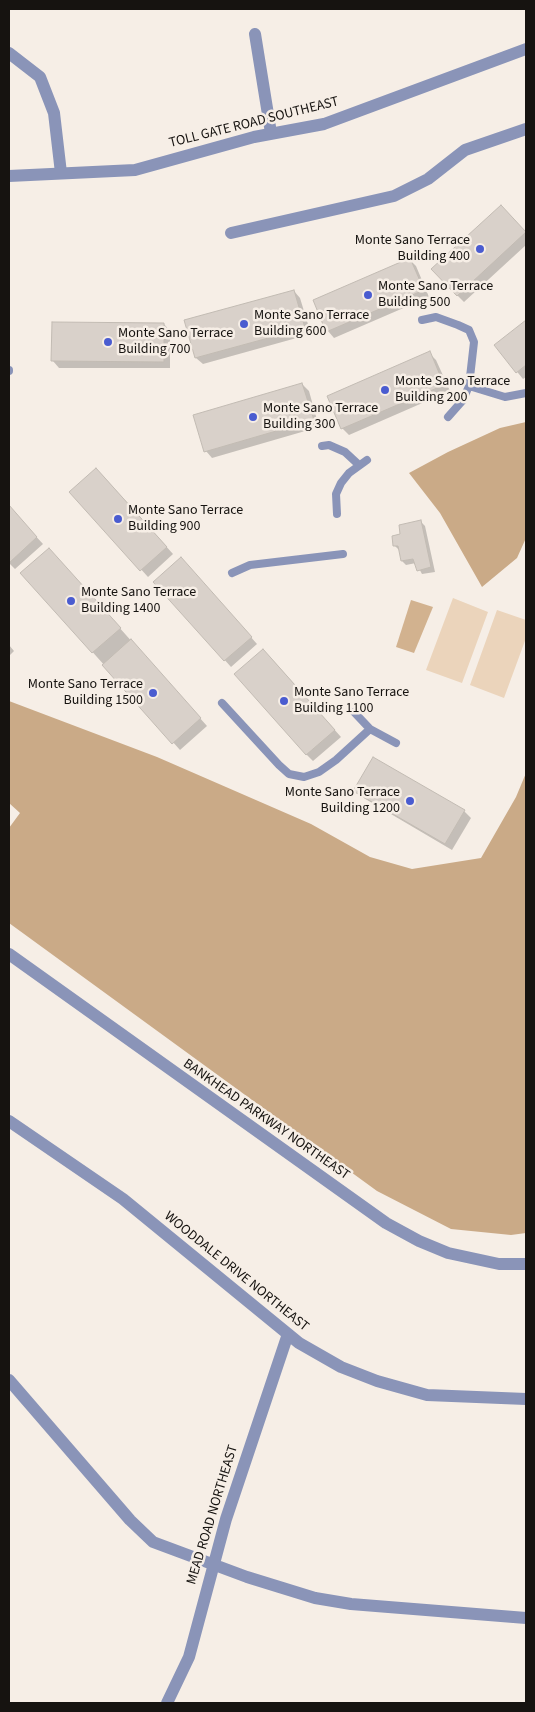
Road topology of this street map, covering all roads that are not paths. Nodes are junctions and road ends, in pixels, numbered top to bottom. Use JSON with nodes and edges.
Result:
{"nodes":[{"id":1,"x":255,"y":34,"type":"dead end"},
{"id":2,"x":526,"y":49,"type":"edge"},
{"id":3,"x":9,"y":53,"type":"edge"},
{"id":4,"x":526,"y":128,"type":"edge"},
{"id":5,"x":271,"y":133,"type":"junction"},
{"id":6,"x":61,"y":173,"type":"junction"},
{"id":7,"x":9,"y":176,"type":"edge"},
{"id":8,"x":231,"y":233,"type":"dead end"},
{"id":9,"x":422,"y":320,"type":"dead end"},
{"id":10,"x":469,"y":386,"type":"junction"},
{"id":11,"x":526,"y":393,"type":"edge"},
{"id":12,"x":448,"y":417,"type":"dead end"},
{"id":13,"x":322,"y":446,"type":"dead end"},
{"id":14,"x":367,"y":460,"type":"dead end"},
{"id":15,"x":359,"y":464,"type":"junction"},
{"id":16,"x":337,"y":514,"type":"dead end"},
{"id":17,"x":343,"y":554,"type":"dead end"},
{"id":18,"x":232,"y":573,"type":"dead end"},
{"id":19,"x":222,"y":703,"type":"dead end"},
{"id":20,"x":354,"y":712,"type":"dead end"},
{"id":21,"x":370,"y":728,"type":"junction"},
{"id":22,"x":396,"y":742,"type":"dead end"},
{"id":23,"x":9,"y":954,"type":"edge"},
{"id":24,"x":9,"y":1121,"type":"edge"},
{"id":25,"x":526,"y":1264,"type":"edge"},
{"id":26,"x":288,"y":1334,"type":"junction"},
{"id":27,"x":9,"y":1380,"type":"edge"},
{"id":28,"x":526,"y":1399,"type":"edge"},
{"id":29,"x":213,"y":1564,"type":"junction"},
{"id":30,"x":526,"y":1618,"type":"edge"},
{"id":31,"x":167,"y":1703,"type":"edge"}],
"edges":[{"from":1,"to":5,"type":"street"},
{"from":2,"to":5,"type":"street","name":"TOLL GATE ROAD SOUTHEAST"},
{"from":3,"to":6,"type":"street"},
{"from":4,"to":8,"type":"street"},
{"from":5,"to":6,"type":"street","name":"TOLL GATE ROAD SOUTHEAST"},
{"from":6,"to":7,"type":"street","name":"TOLL GATE ROAD SOUTHEAST"},
{"from":9,"to":10,"type":"lane"},
{"from":10,"to":11,"type":"lane"},
{"from":10,"to":12,"type":"lane"},
{"from":13,"to":15,"type":"lane"},
{"from":14,"to":15,"type":"lane"},
{"from":15,"to":16,"type":"lane"},
{"from":17,"to":18,"type":"lane"},
{"from":19,"to":21,"type":"lane"},
{"from":20,"to":21,"type":"lane"},
{"from":21,"to":22,"type":"lane"},
{"from":23,"to":25,"type":"street","name":"BANKHEAD PARKWAY NORTHEAST"},
{"from":24,"to":26,"type":"street","name":"WOODDALE DRIVE NORTHEAST"},
{"from":26,"to":28,"type":"street","name":"WOODDALE DRIVE NORTHEAST"},
{"from":26,"to":29,"type":"street","name":"MEAD ROAD NORTHEAST"},
{"from":27,"to":29,"type":"street"},
{"from":29,"to":30,"type":"street"},
{"from":29,"to":31,"type":"street","name":"MEAD ROAD NORTHEAST"}]}
